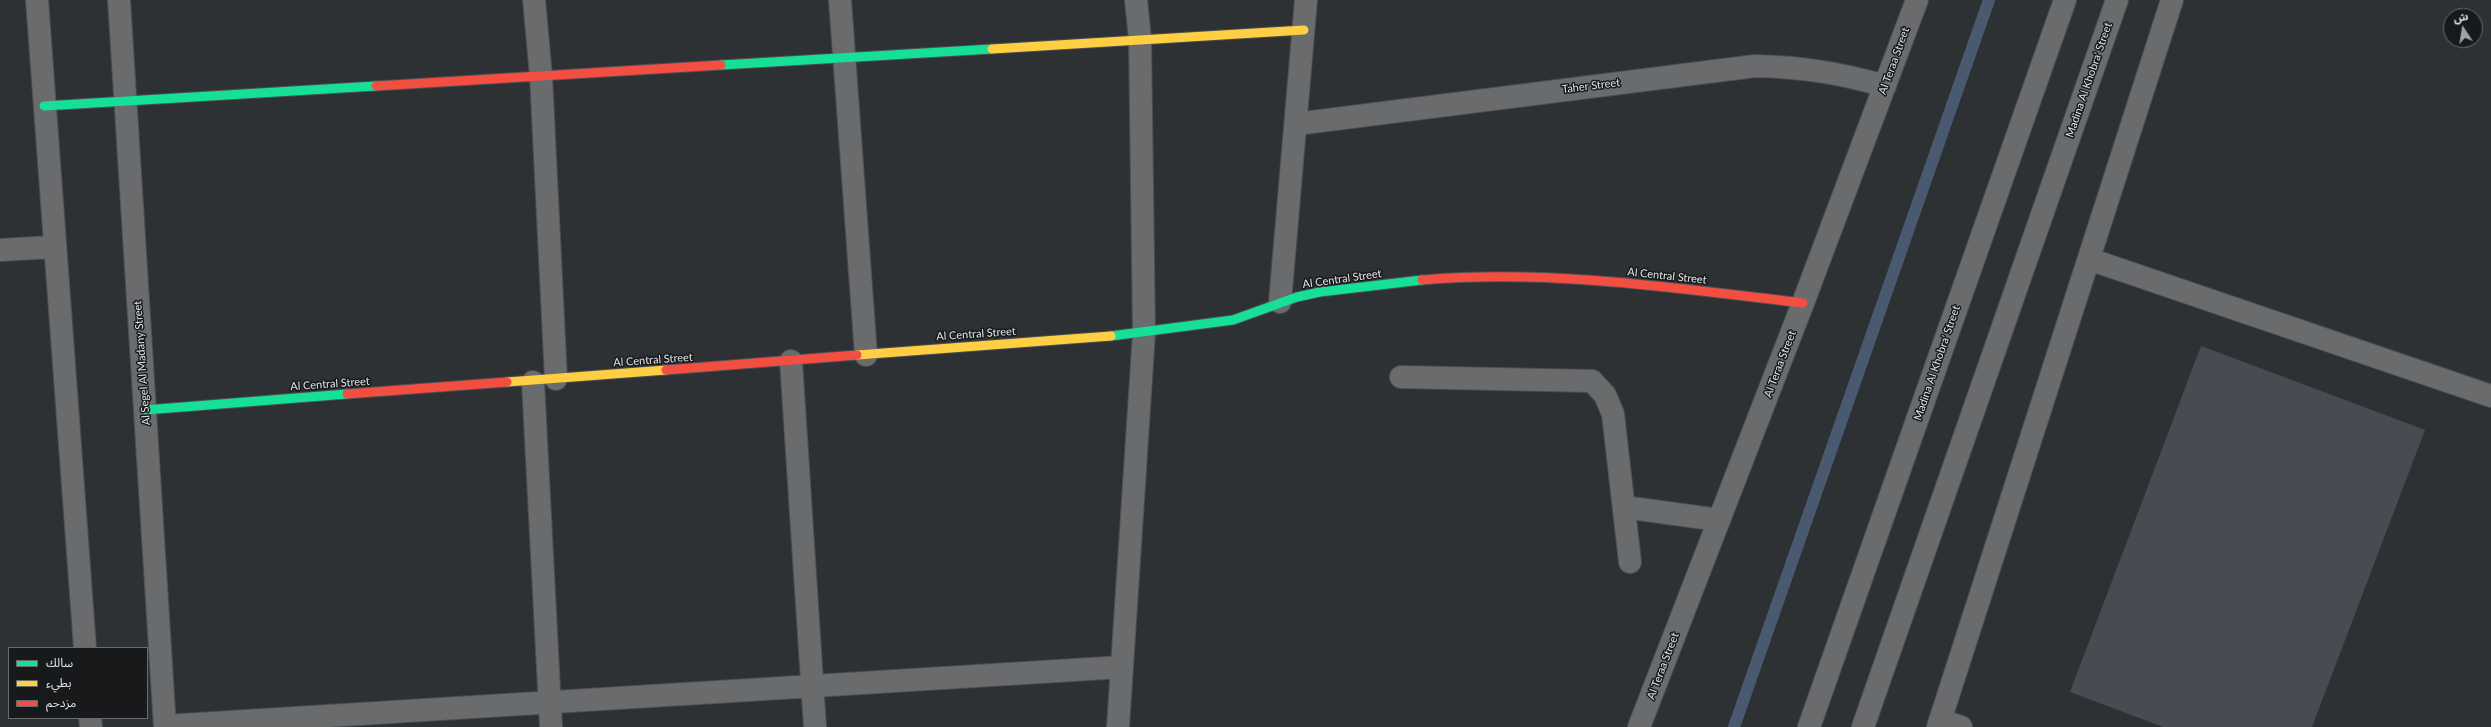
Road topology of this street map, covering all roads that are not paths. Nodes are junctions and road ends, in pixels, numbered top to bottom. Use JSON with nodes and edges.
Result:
{"nodes":[{"id":1,"x":37,"y":0,"type":"edge"},
{"id":2,"x":119,"y":0,"type":"edge"},
{"id":3,"x":534,"y":0,"type":"edge"},
{"id":4,"x":840,"y":0,"type":"edge"},
{"id":5,"x":1136,"y":0,"type":"edge"},
{"id":6,"x":1306,"y":0,"type":"edge"},
{"id":7,"x":1917,"y":0,"type":"edge"},
{"id":8,"x":2065,"y":0,"type":"edge"},
{"id":9,"x":2117,"y":0,"type":"edge"},
{"id":10,"x":2172,"y":0,"type":"edge"},
{"id":11,"x":1304,"y":30,"type":"junction"},
{"id":12,"x":1140,"y":40,"type":"junction"},
{"id":13,"x":843,"y":57,"type":"junction"},
{"id":14,"x":542,"y":76,"type":"junction"},
{"id":15,"x":1885,"y":86,"type":"junction"},
{"id":16,"x":126,"y":100,"type":"junction"},
{"id":17,"x":44,"y":106,"type":"junction"},
{"id":18,"x":1296,"y":124,"type":"junction"},
{"id":19,"x":53,"y":247,"type":"junction"},
{"id":20,"x":0,"y":250,"type":"edge"},
{"id":21,"x":2089,"y":259,"type":"junction"},
{"id":22,"x":1280,"y":302,"type":"junction"},
{"id":23,"x":1803,"y":303,"type":"junction"},
{"id":24,"x":1144,"y":333,"type":"junction"},
{"id":25,"x":866,"y":355,"type":"junction"},
{"id":26,"x":792,"y":361,"type":"junction"},
{"id":27,"x":1401,"y":377,"type":"dead end"},
{"id":28,"x":556,"y":379,"type":"junction"},
{"id":29,"x":533,"y":382,"type":"junction"},
{"id":30,"x":2491,"y":396,"type":"edge"},
{"id":31,"x":145,"y":410,"type":"junction"},
{"id":32,"x":1624,"y":507,"type":"junction"},
{"id":33,"x":1719,"y":520,"type":"junction"},
{"id":34,"x":1630,"y":562,"type":"dead end"},
{"id":35,"x":85,"y":647,"type":"edge"},
{"id":36,"x":1122,"y":667,"type":"junction"},
{"id":37,"x":812,"y":686,"type":"junction"},
{"id":38,"x":550,"y":702,"type":"junction"},
{"id":39,"x":1939,"y":723,"type":"edge"},
{"id":40,"x":165,"y":726,"type":"edge"},
{"id":41,"x":552,"y":727,"type":"edge"},
{"id":42,"x":815,"y":727,"type":"edge"},
{"id":43,"x":1118,"y":727,"type":"edge"},
{"id":44,"x":1639,"y":727,"type":"edge"},
{"id":45,"x":1809,"y":727,"type":"edge"},
{"id":46,"x":1862,"y":727,"type":"edge"},
{"id":47,"x":1961,"y":727,"type":"edge"}],
"edges":[{"from":1,"to":17,"type":"street"},
{"from":2,"to":16,"type":"street","name":"Al Segel Al Madany Street"},
{"from":3,"to":14,"type":"street"},
{"from":4,"to":13,"type":"street"},
{"from":5,"to":12,"type":"street"},
{"from":6,"to":11,"type":"street"},
{"from":7,"to":15,"type":"street","name":"Al Teraa Street"},
{"from":8,"to":45,"type":"street","name":"Madina Al Khobra' Street"},
{"from":9,"to":46,"type":"street","name":"Madina Al Khobra' Street"},
{"from":10,"to":21,"type":"street"},
{"from":11,"to":12,"type":"street"},
{"from":11,"to":18,"type":"street"},
{"from":12,"to":13,"type":"street"},
{"from":12,"to":24,"type":"street"},
{"from":13,"to":14,"type":"street"},
{"from":13,"to":25,"type":"street"},
{"from":14,"to":16,"type":"street"},
{"from":14,"to":28,"type":"street"},
{"from":15,"to":18,"type":"street","name":"Taher Street"},
{"from":15,"to":23,"type":"street","name":"Al Teraa Street"},
{"from":16,"to":17,"type":"street"},
{"from":16,"to":31,"type":"street","name":"Al Segel Al Madany Street"},
{"from":17,"to":19,"type":"street"},
{"from":18,"to":22,"type":"street"},
{"from":19,"to":20,"type":"street"},
{"from":19,"to":35,"type":"street"},
{"from":21,"to":30,"type":"street"},
{"from":21,"to":39,"type":"street"},
{"from":22,"to":23,"type":"street","name":"Al Central Street"},
{"from":22,"to":24,"type":"street","name":"Al Central Street"},
{"from":23,"to":33,"type":"street","name":"Al Teraa Street"},
{"from":24,"to":25,"type":"street","name":"Al Central Street"},
{"from":24,"to":36,"type":"street"},
{"from":25,"to":26,"type":"street","name":"Al Central Street"},
{"from":26,"to":28,"type":"street","name":"Al Central Street"},
{"from":26,"to":37,"type":"street"},
{"from":27,"to":32,"type":"street"},
{"from":28,"to":29,"type":"street","name":"Al Central Street"},
{"from":29,"to":31,"type":"street","name":"Al Central Street"},
{"from":29,"to":38,"type":"street"},
{"from":31,"to":40,"type":"street","name":"Al Segel Al Madany Street"},
{"from":32,"to":33,"type":"street"},
{"from":32,"to":34,"type":"street"},
{"from":33,"to":44,"type":"street","name":"Al Teraa Street"},
{"from":36,"to":37,"type":"street"},
{"from":36,"to":43,"type":"street"},
{"from":37,"to":38,"type":"street"},
{"from":37,"to":42,"type":"street"},
{"from":38,"to":40,"type":"street"},
{"from":38,"to":41,"type":"street"},
{"from":39,"to":47,"type":"street"}]}
